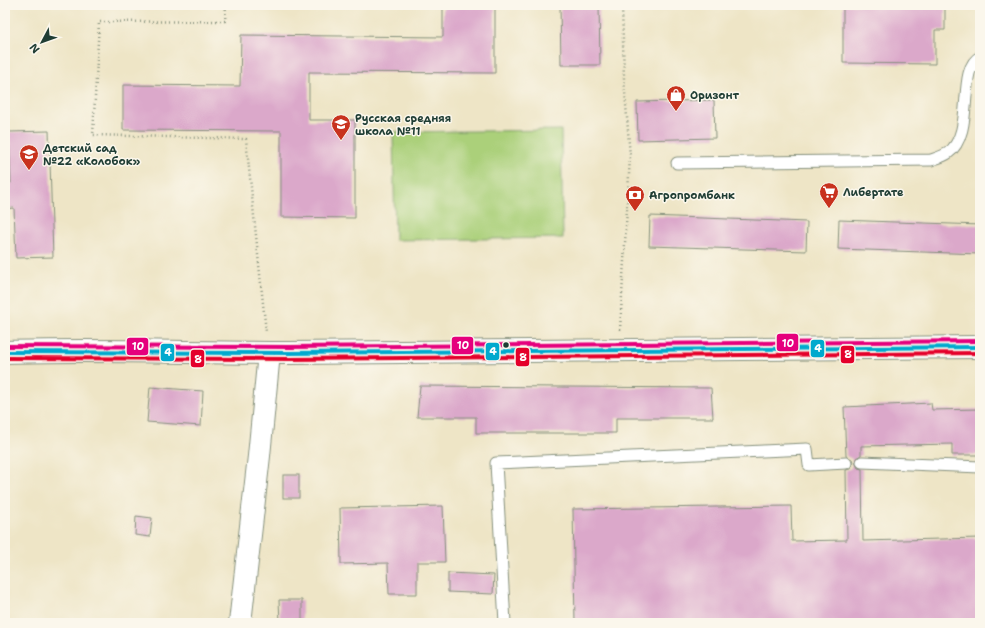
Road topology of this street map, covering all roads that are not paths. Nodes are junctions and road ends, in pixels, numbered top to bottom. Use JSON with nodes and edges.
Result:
{"nodes":[{"id":1,"x":980,"y":57,"type":"edge"},
{"id":2,"x":677,"y":163,"type":"dead end"},
{"id":3,"x":980,"y":347,"type":"edge"},
{"id":4,"x":5,"y":352,"type":"edge"},
{"id":5,"x":268,"y":353,"type":"junction"},
{"id":6,"x":862,"y":462,"type":"dead end"},
{"id":7,"x":846,"y":463,"type":"dead end"},
{"id":8,"x":980,"y":467,"type":"edge"},
{"id":9,"x":240,"y":623,"type":"edge"},
{"id":10,"x":505,"y":623,"type":"edge"}],
"edges":[{"from":1,"to":2,"type":"lane"},
{"from":3,"to":5,"type":"street"},
{"from":4,"to":5,"type":"street"},
{"from":5,"to":9,"type":"street"},
{"from":6,"to":8,"type":"lane"},
{"from":7,"to":10,"type":"lane"}]}
